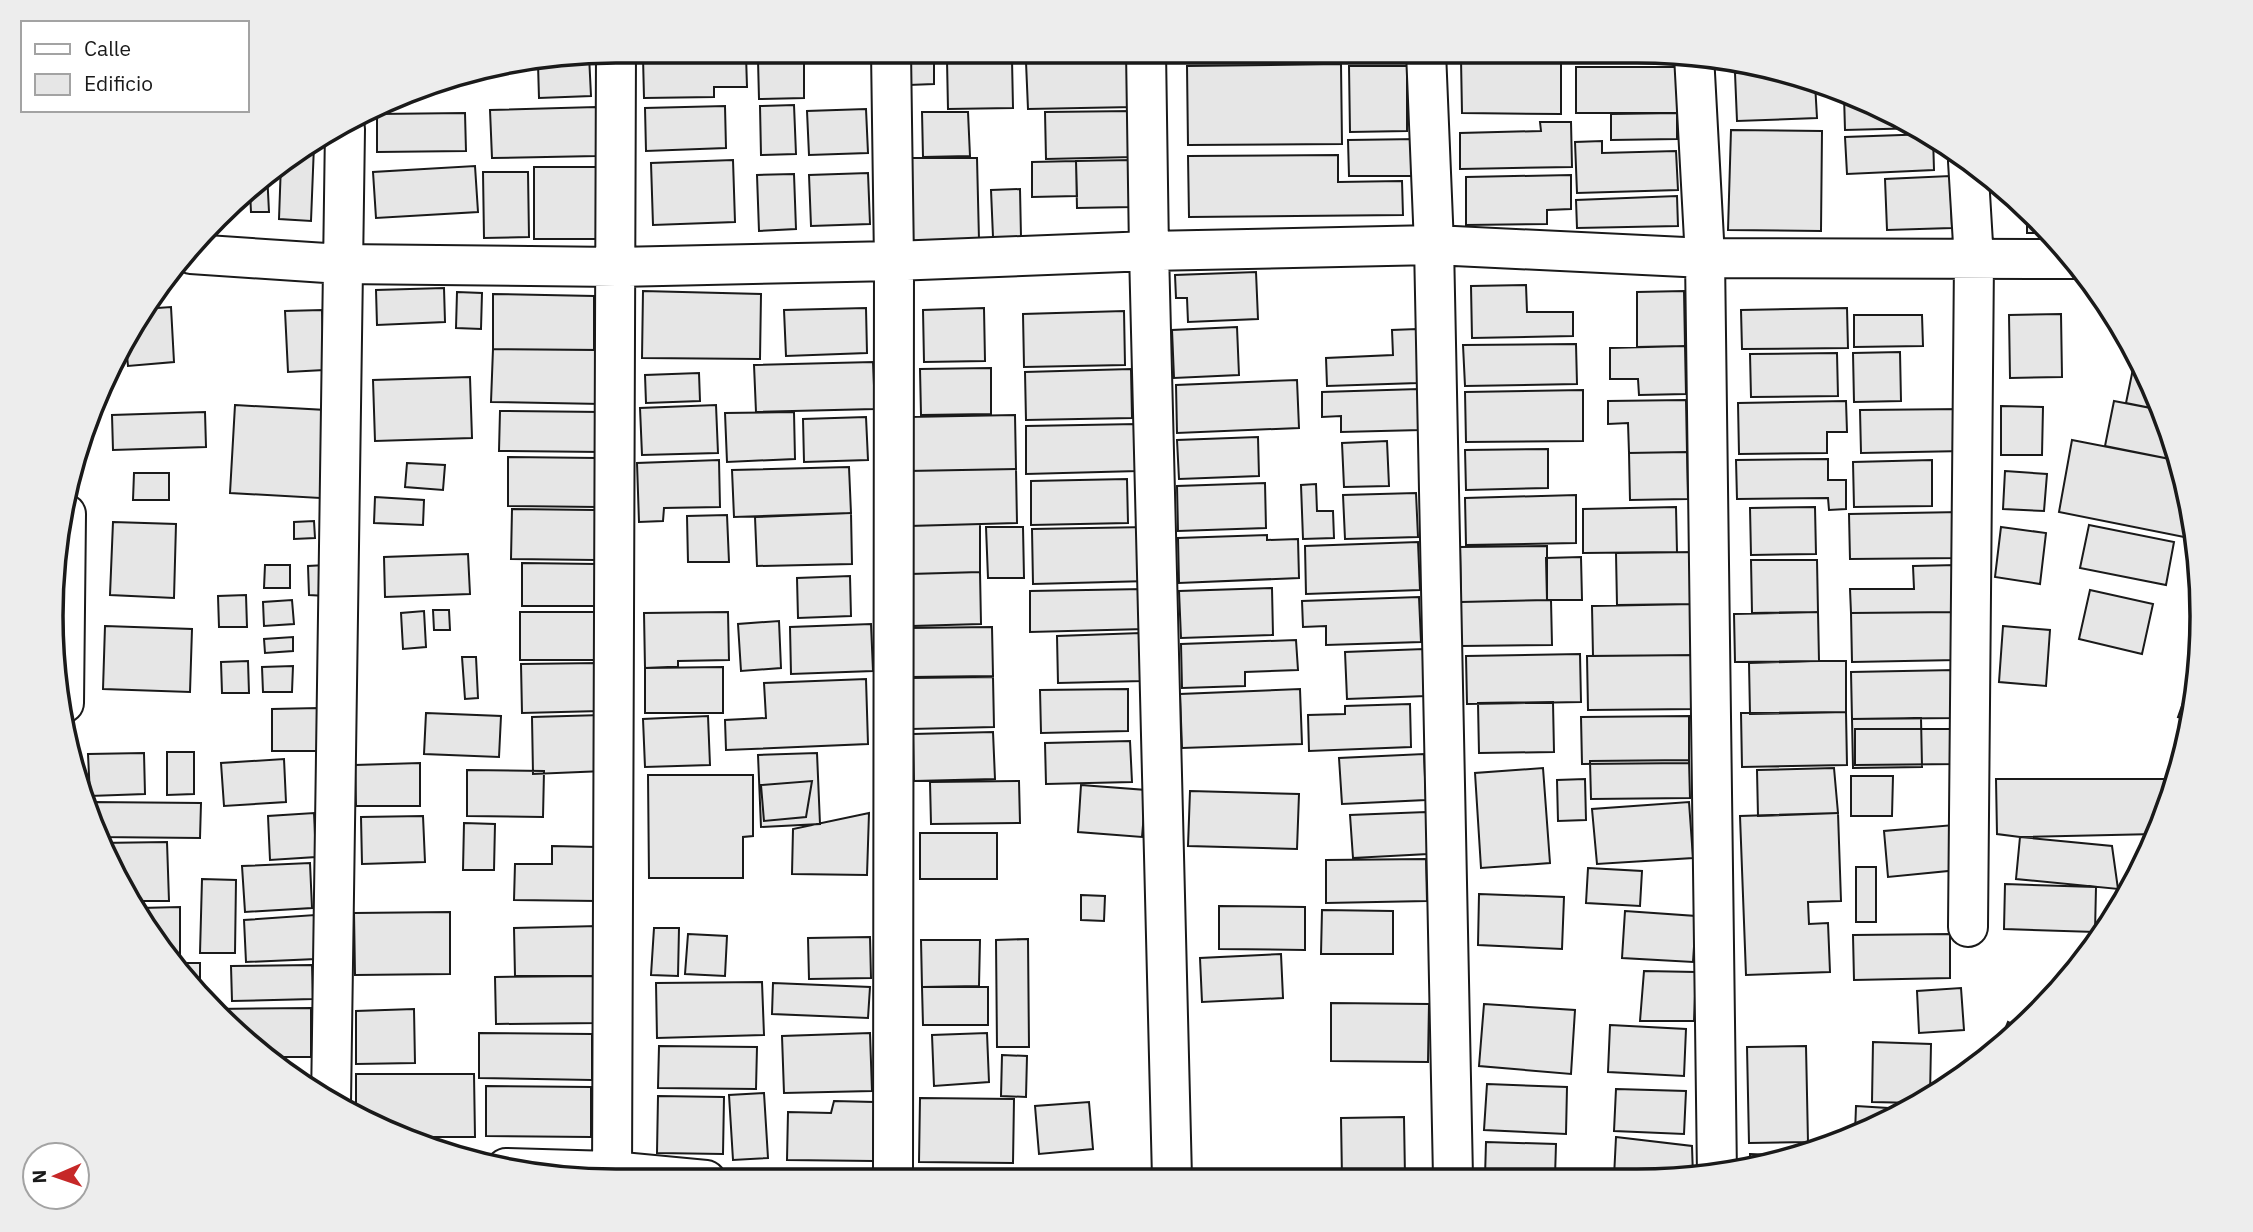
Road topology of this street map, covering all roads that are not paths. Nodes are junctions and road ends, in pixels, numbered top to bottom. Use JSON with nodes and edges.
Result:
{"nodes":[{"id":1,"x":616,"y":63,"type":"edge"},
{"id":2,"x":891,"y":63,"type":"edge"},
{"id":3,"x":1146,"y":63,"type":"edge"},
{"id":4,"x":1426,"y":63,"type":"edge"},
{"id":5,"x":1695,"y":66,"type":"edge"},
{"id":6,"x":345,"y":134,"type":"edge"},
{"id":7,"x":1969,"y":173,"type":"edge"},
{"id":8,"x":1434,"y":245,"type":"junction"},
{"id":9,"x":1149,"y":251,"type":"junction"},
{"id":10,"x":197,"y":254,"type":"edge"},
{"id":11,"x":1705,"y":258,"type":"junction"},
{"id":12,"x":2060,"y":259,"type":"edge"},
{"id":13,"x":1974,"y":260,"type":"junction"},
{"id":14,"x":894,"y":261,"type":"junction"},
{"id":15,"x":341,"y":264,"type":"junction"},
{"id":16,"x":617,"y":267,"type":"junction"},
{"id":17,"x":65,"y":567,"type":"edge"},
{"id":18,"x":64,"y":656,"type":"edge"},
{"id":19,"x":1968,"y":927,"type":"dead end"},
{"id":20,"x":331,"y":1090,"type":"edge"},
{"id":21,"x":1717,"y":1163,"type":"edge"},
{"id":22,"x":611,"y":1169,"type":"edge"},
{"id":23,"x":893,"y":1169,"type":"edge"},
{"id":24,"x":1172,"y":1169,"type":"edge"},
{"id":25,"x":1453,"y":1169,"type":"edge"}],
"edges":[{"from":1,"to":16,"type":"street"},
{"from":2,"to":14,"type":"street"},
{"from":3,"to":9,"type":"street"},
{"from":4,"to":8,"type":"street"},
{"from":5,"to":11,"type":"street"},
{"from":6,"to":15,"type":"street"},
{"from":7,"to":13,"type":"street"},
{"from":8,"to":9,"type":"street"},
{"from":8,"to":11,"type":"street"},
{"from":8,"to":25,"type":"street"},
{"from":9,"to":14,"type":"street"},
{"from":9,"to":24,"type":"street"},
{"from":10,"to":15,"type":"street"},
{"from":11,"to":13,"type":"street"},
{"from":11,"to":21,"type":"street"},
{"from":12,"to":13,"type":"street"},
{"from":13,"to":19,"type":"street"},
{"from":14,"to":16,"type":"street"},
{"from":14,"to":23,"type":"street"},
{"from":15,"to":16,"type":"street"},
{"from":15,"to":20,"type":"street"},
{"from":16,"to":22,"type":"street"},
{"from":17,"to":18,"type":"street"}]}
